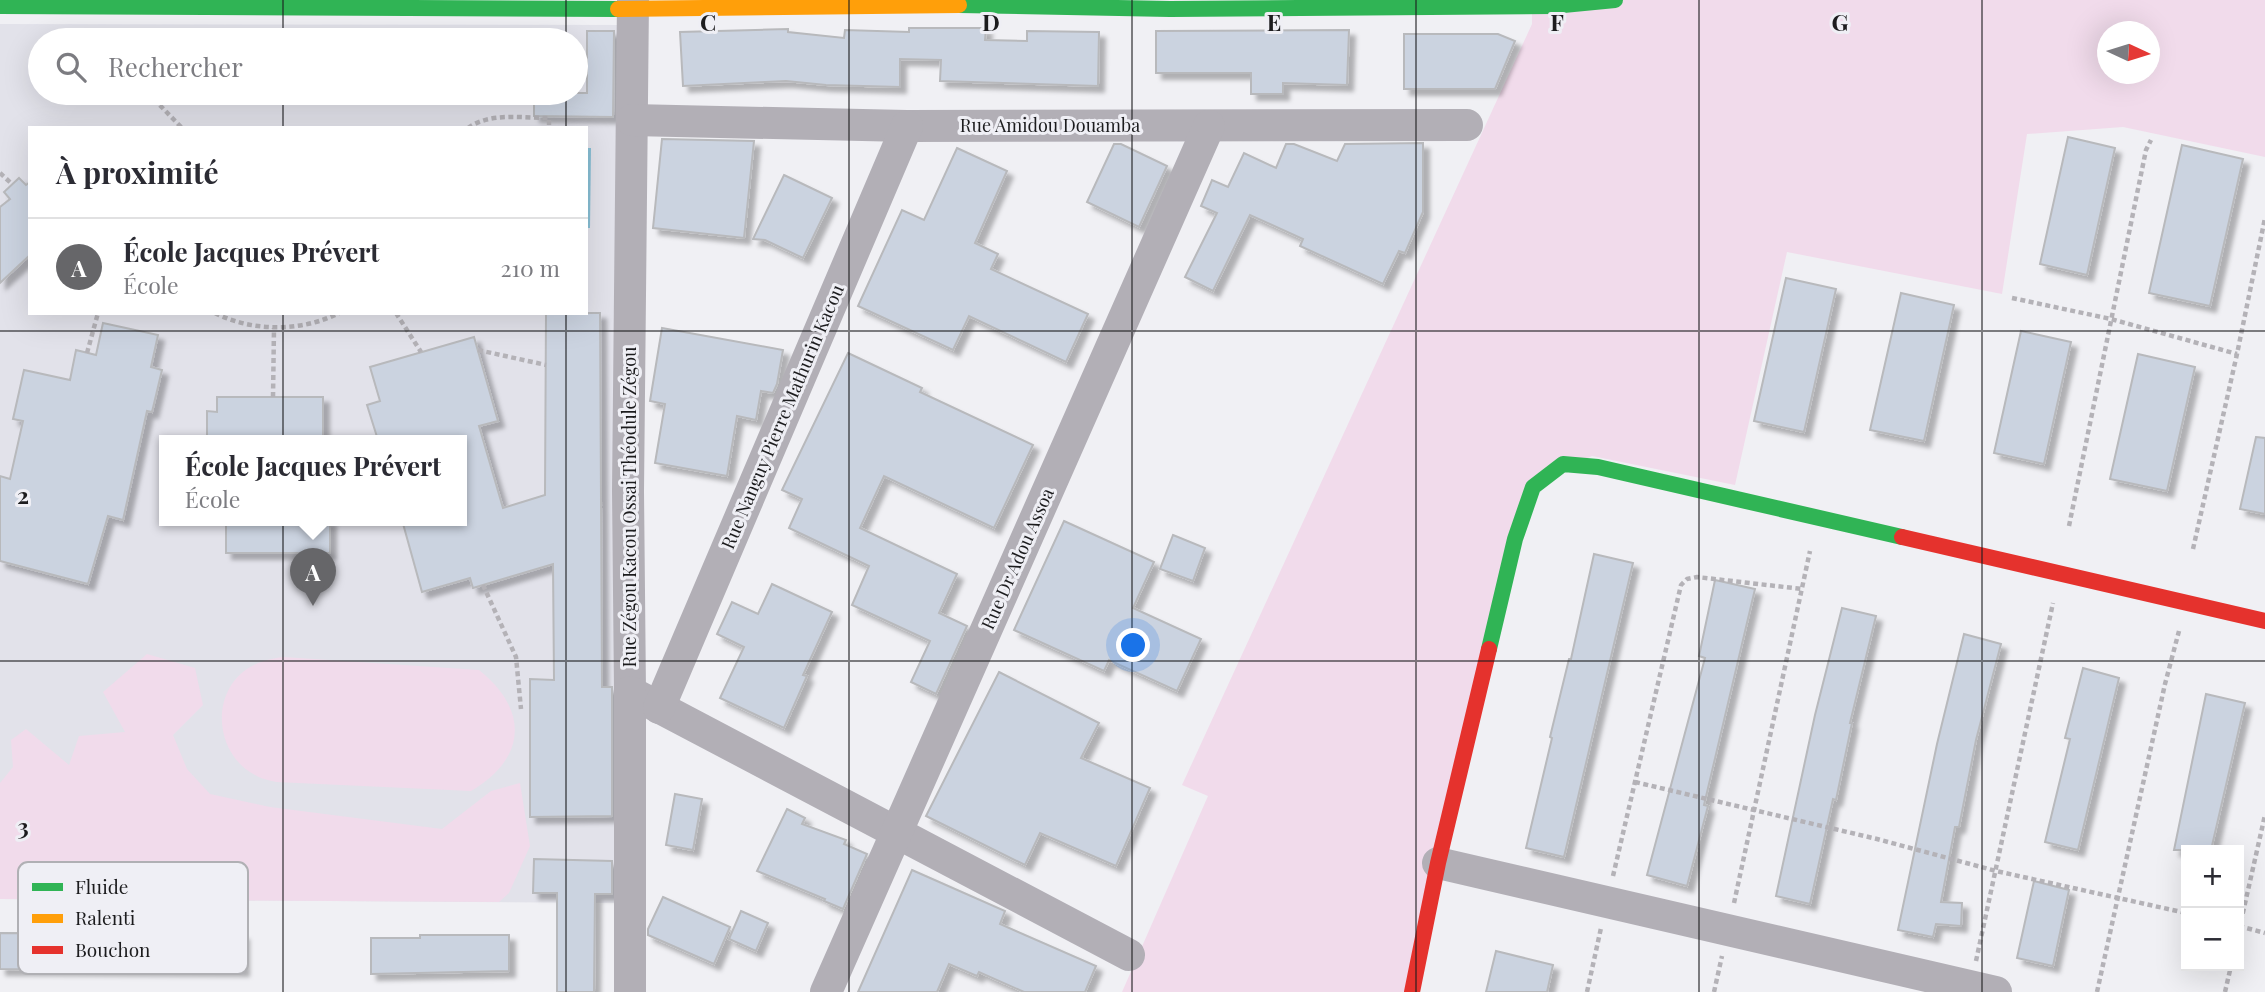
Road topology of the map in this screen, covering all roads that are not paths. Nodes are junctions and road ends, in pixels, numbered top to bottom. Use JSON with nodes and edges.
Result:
{"nodes":[{"id":1,"x":1615,"y":0,"type":"edge"},
{"id":2,"x":633,"y":5,"type":"edge"},
{"id":3,"x":0,"y":6,"type":"edge"},
{"id":4,"x":632,"y":120,"type":"junction"},
{"id":5,"x":907,"y":125,"type":"junction"},
{"id":6,"x":1467,"y":125,"type":"dead end"},
{"id":7,"x":1209,"y":126,"type":"junction"},
{"id":8,"x":2265,"y":621,"type":"edge"},
{"id":9,"x":630,"y":691,"type":"junction"},
{"id":10,"x":659,"y":708,"type":"junction"},
{"id":11,"x":897,"y":834,"type":"junction"},
{"id":12,"x":1438,"y":863,"type":"junction"},
{"id":13,"x":1129,"y":956,"type":"dead end"},
{"id":14,"x":1983,"y":989,"type":"edge"},
{"id":15,"x":630,"y":992,"type":"edge"},
{"id":16,"x":826,"y":992,"type":"edge"},
{"id":17,"x":1412,"y":992,"type":"edge"}],
"edges":[{"from":1,"to":2,"type":"street"},
{"from":2,"to":3,"type":"street"},
{"from":2,"to":4,"type":"street","name":"Rue Zégou Kacou Ossai Théodule Zégou"},
{"from":4,"to":5,"type":"street","name":"Rue Amidou Douamba"},
{"from":4,"to":9,"type":"street","name":"Rue Zégou Kacou Ossai Théodule Zégou"},
{"from":5,"to":7,"type":"street","name":"Rue Amidou Douamba"},
{"from":5,"to":10,"type":"street","name":"Rue Nanguy Pierre Mathurin Kacou"},
{"from":6,"to":7,"type":"street","name":"Rue Amidou Douamba"},
{"from":7,"to":11,"type":"street","name":"Rue Dr Adou Assoa"},
{"from":8,"to":12,"type":"street"},
{"from":9,"to":10,"type":"street","name":"Rue Zégou Kacou Ossai Théodule Zégou"},
{"from":9,"to":15,"type":"street"},
{"from":10,"to":11,"type":"street","name":"Rue Zégou Kacou Ossai Théodule Zégou"},
{"from":11,"to":13,"type":"street","name":"Rue Zégou Kacou Ossai Théodule Zégou"},
{"from":11,"to":16,"type":"street","name":"Rue Dr Adou Assoa"},
{"from":12,"to":14,"type":"street"},
{"from":12,"to":17,"type":"street"}]}
